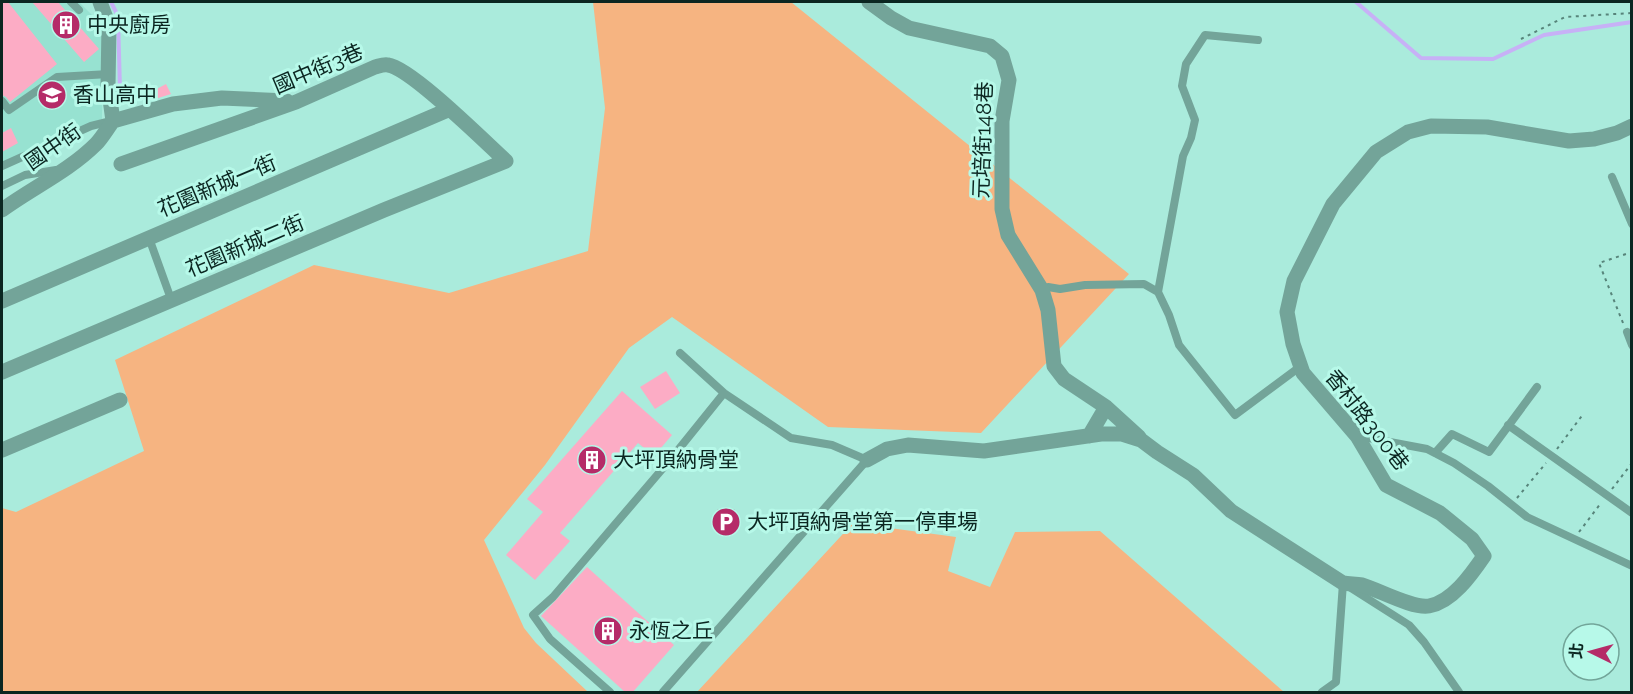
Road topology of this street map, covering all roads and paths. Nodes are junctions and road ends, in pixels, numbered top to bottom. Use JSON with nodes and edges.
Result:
{"nodes":[{"id":1,"x":71,"y":2,"type":"edge"},
{"id":2,"x":99,"y":2,"type":"edge"},
{"id":3,"x":869,"y":2,"type":"edge"},
{"id":4,"x":80,"y":10,"type":"dead end"},
{"id":5,"x":1632,"y":13,"type":"edge"},
{"id":6,"x":1521,"y":39,"type":"dead end"},
{"id":7,"x":1258,"y":40,"type":"dead end"},
{"id":8,"x":109,"y":74,"type":"junction"},
{"id":9,"x":2,"y":101,"type":"edge"},
{"id":10,"x":296,"y":102,"type":"junction"},
{"id":11,"x":450,"y":109,"type":"junction"},
{"id":12,"x":113,"y":121,"type":"junction"},
{"id":13,"x":1632,"y":126,"type":"edge"},
{"id":14,"x":506,"y":161,"type":"joint"},
{"id":15,"x":121,"y":164,"type":"dead end"},
{"id":16,"x":2,"y":166,"type":"edge"},
{"id":17,"x":63,"y":169,"type":"junction"},
{"id":18,"x":1612,"y":177,"type":"dead end"},
{"id":19,"x":2,"y":186,"type":"edge"},
{"id":20,"x":2,"y":210,"type":"edge"},
{"id":21,"x":1632,"y":224,"type":"edge"},
{"id":22,"x":149,"y":238,"type":"junction"},
{"id":23,"x":1632,"y":252,"type":"edge"},
{"id":24,"x":1042,"y":290,"type":"junction"},
{"id":25,"x":1158,"y":292,"type":"junction"},
{"id":26,"x":171,"y":299,"type":"junction"},
{"id":27,"x":2,"y":301,"type":"edge"},
{"id":28,"x":1627,"y":332,"type":"joint"},
{"id":29,"x":1632,"y":345,"type":"edge"},
{"id":30,"x":680,"y":353,"type":"dead end"},
{"id":31,"x":1301,"y":366,"type":"junction"},
{"id":32,"x":2,"y":372,"type":"edge"},
{"id":33,"x":1537,"y":387,"type":"dead end"},
{"id":34,"x":724,"y":393,"type":"junction"},
{"id":35,"x":120,"y":400,"type":"dead end"},
{"id":36,"x":1106,"y":407,"type":"junction"},
{"id":37,"x":1508,"y":425,"type":"junction"},
{"id":38,"x":1089,"y":436,"type":"junction"},
{"id":39,"x":1357,"y":436,"type":"junction"},
{"id":40,"x":1141,"y":440,"type":"junction"},
{"id":41,"x":2,"y":450,"type":"edge"},
{"id":42,"x":1436,"y":453,"type":"junction"},
{"id":43,"x":867,"y":460,"type":"junction"},
{"id":44,"x":1632,"y":513,"type":"edge"},
{"id":45,"x":1632,"y":566,"type":"edge"},
{"id":46,"x":1343,"y":583,"type":"junction"},
{"id":47,"x":610,"y":693,"type":"edge"},
{"id":48,"x":663,"y":693,"type":"edge"},
{"id":49,"x":1322,"y":693,"type":"edge"},
{"id":50,"x":1459,"y":693,"type":"edge"}],
"edges":[{"from":1,"to":4,"type":"lane"},
{"from":2,"to":8,"type":"street"},
{"from":3,"to":24,"type":"street","name":"元培街148巷"},
{"from":5,"to":6,"type":"path"},
{"from":7,"to":25,"type":"lane"},
{"from":8,"to":9,"type":"lane"},
{"from":8,"to":12,"type":"street"},
{"from":10,"to":11,"type":"street","name":"國中街3巷"},
{"from":10,"to":12,"type":"street"},
{"from":10,"to":15,"type":"street","name":"國中街3巷"},
{"from":11,"to":14,"type":"street","name":"國中街3巷"},
{"from":11,"to":22,"type":"street","name":"花園新城一街"},
{"from":12,"to":16,"type":"lane"},
{"from":12,"to":17,"type":"street","name":"國中街"},
{"from":13,"to":31,"type":"street","name":"香村路300巷"},
{"from":14,"to":26,"type":"street","name":"花園新城二街"},
{"from":17,"to":19,"type":"lane"},
{"from":17,"to":20,"type":"street","name":"國中街"},
{"from":18,"to":21,"type":"lane"},
{"from":22,"to":26,"type":"lane"},
{"from":22,"to":27,"type":"street","name":"花園新城一街"},
{"from":23,"to":28,"type":"path"},
{"from":24,"to":25,"type":"lane"},
{"from":24,"to":36,"type":"street","name":"元培街148巷"},
{"from":25,"to":31,"type":"lane"},
{"from":26,"to":32,"type":"street","name":"花園新城二街"},
{"from":28,"to":29,"type":"lane"},
{"from":30,"to":34,"type":"lane"},
{"from":31,"to":39,"type":"street","name":"香村路300巷"},
{"from":33,"to":37,"type":"lane"},
{"from":34,"to":43,"type":"lane"},
{"from":34,"to":47,"type":"lane"},
{"from":35,"to":41,"type":"street"},
{"from":36,"to":38,"type":"street"},
{"from":36,"to":40,"type":"street","name":"元培街148巷"},
{"from":37,"to":42,"type":"lane"},
{"from":37,"to":44,"type":"lane"},
{"from":38,"to":40,"type":"street","name":"香村路300巷"},
{"from":38,"to":43,"type":"street","name":"香村路300巷"},
{"from":39,"to":42,"type":"lane"},
{"from":39,"to":46,"type":"street","name":"香村路300巷"},
{"from":40,"to":46,"type":"street","name":"香村路300巷"},
{"from":42,"to":45,"type":"lane"},
{"from":43,"to":48,"type":"lane"},
{"from":46,"to":49,"type":"lane"},
{"from":46,"to":50,"type":"lane"}]}
